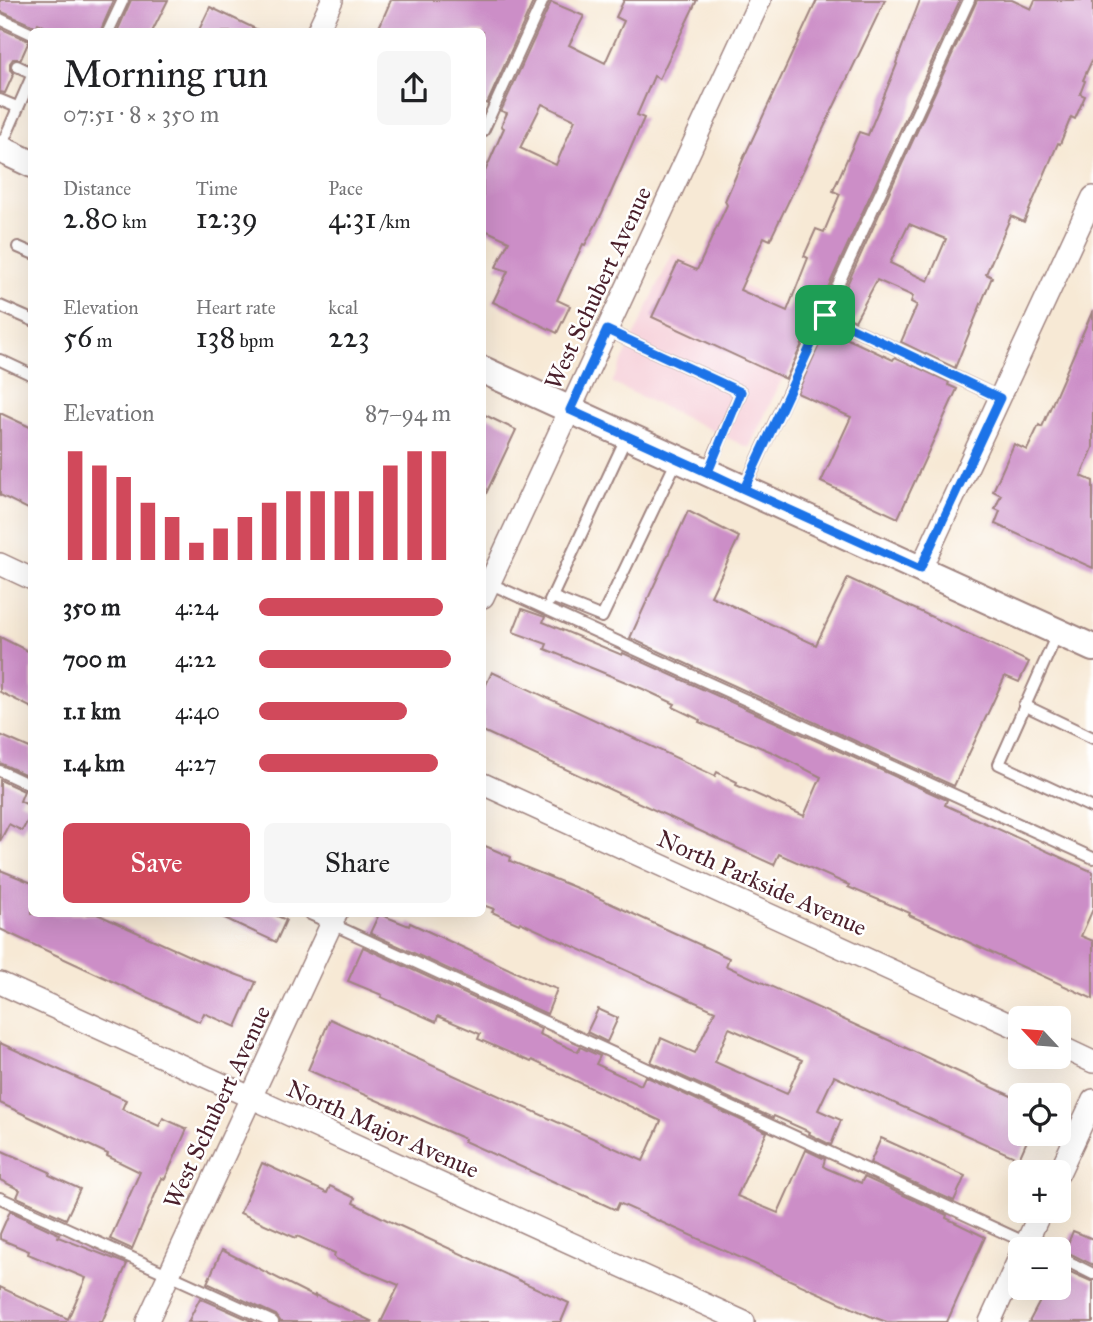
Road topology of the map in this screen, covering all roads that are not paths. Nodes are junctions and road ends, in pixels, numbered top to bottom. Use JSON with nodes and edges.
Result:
{"nodes":[{"id":1,"x":123,"y":0,"type":"edge"},
{"id":2,"x":332,"y":0,"type":"edge"},
{"id":3,"x":543,"y":0,"type":"edge"},
{"id":4,"x":760,"y":0,"type":"edge"},
{"id":5,"x":970,"y":0,"type":"edge"},
{"id":6,"x":0,"y":19,"type":"edge"},
{"id":7,"x":110,"y":28,"type":"edge"},
{"id":8,"x":319,"y":28,"type":"edge"},
{"id":9,"x":28,"y":32,"type":"edge"},
{"id":10,"x":18,"y":66,"type":"dead end"},
{"id":11,"x":28,"y":72,"type":"edge"},
{"id":12,"x":28,"y":83,"type":"edge"},
{"id":13,"x":0,"y":100,"type":"edge"},
{"id":14,"x":17,"y":107,"type":"junction"},
{"id":15,"x":486,"y":124,"type":"edge"},
{"id":16,"x":0,"y":149,"type":"edge"},
{"id":17,"x":28,"y":162,"type":"edge"},
{"id":18,"x":1093,"y":197,"type":"edge"},
{"id":19,"x":18,"y":247,"type":"dead end"},
{"id":20,"x":28,"y":251,"type":"edge"},
{"id":21,"x":0,"y":306,"type":"edge"},
{"id":22,"x":825,"y":315,"type":"junction"},
{"id":23,"x":28,"y":318,"type":"edge"},
{"id":24,"x":607,"y":330,"type":"junction"},
{"id":25,"x":0,"y":360,"type":"edge"},
{"id":26,"x":486,"y":371,"type":"edge"},
{"id":27,"x":28,"y":373,"type":"edge"},
{"id":28,"x":1000,"y":398,"type":"junction"},
{"id":29,"x":570,"y":410,"type":"junction"},
{"id":30,"x":627,"y":436,"type":"junction"},
{"id":31,"x":677,"y":459,"type":"junction"},
{"id":32,"x":708,"y":472,"type":"junction"},
{"id":33,"x":744,"y":489,"type":"junction"},
{"id":34,"x":0,"y":564,"type":"edge"},
{"id":35,"x":920,"y":569,"type":"junction"},
{"id":36,"x":28,"y":577,"type":"edge"},
{"id":37,"x":486,"y":585,"type":"edge"},
{"id":38,"x":486,"y":587,"type":"edge"},
{"id":39,"x":552,"y":597,"type":"junction"},
{"id":40,"x":547,"y":609,"type":"junction"},
{"id":41,"x":602,"y":617,"type":"junction"},
{"id":42,"x":596,"y":632,"type":"junction"},
{"id":43,"x":1058,"y":632,"type":"junction"},
{"id":44,"x":1092,"y":645,"type":"edge"},
{"id":45,"x":1024,"y":705,"type":"junction"},
{"id":46,"x":1093,"y":737,"type":"edge"},
{"id":47,"x":0,"y":771,"type":"edge"},
{"id":48,"x":28,"y":784,"type":"edge"},
{"id":49,"x":486,"y":785,"type":"edge"},
{"id":50,"x":1093,"y":808,"type":"edge"},
{"id":51,"x":1093,"y":858,"type":"edge"},
{"id":52,"x":334,"y":918,"type":"edge"},
{"id":53,"x":0,"y":983,"type":"edge"},
{"id":54,"x":1008,"y":1024,"type":"edge"},
{"id":55,"x":1071,"y":1052,"type":"edge"},
{"id":56,"x":1093,"y":1062,"type":"edge"},
{"id":57,"x":251,"y":1097,"type":"junction"},
{"id":58,"x":1093,"y":1100,"type":"edge"},
{"id":59,"x":1065,"y":1160,"type":"edge"},
{"id":60,"x":0,"y":1198,"type":"edge"},
{"id":61,"x":1008,"y":1240,"type":"edge"},
{"id":62,"x":1071,"y":1263,"type":"edge"},
{"id":63,"x":1093,"y":1273,"type":"edge"},
{"id":64,"x":169,"y":1274,"type":"junction"},
{"id":65,"x":1008,"y":1288,"type":"edge"},
{"id":66,"x":147,"y":1322,"type":"edge"},
{"id":67,"x":273,"y":1322,"type":"edge"},
{"id":68,"x":744,"y":1322,"type":"edge"},
{"id":69,"x":990,"y":1322,"type":"edge"}],
"edges":[{"from":1,"to":7,"type":"lane"},
{"from":2,"to":8,"type":"street"},
{"from":3,"to":15,"type":"lane"},
{"from":4,"to":24,"type":"street","name":"West Schubert Avenue"},
{"from":5,"to":22,"type":"lane"},
{"from":6,"to":9,"type":"lane"},
{"from":10,"to":11,"type":"lane"},
{"from":12,"to":14,"type":"lane"},
{"from":13,"to":14,"type":"lane"},
{"from":14,"to":16,"type":"lane"},
{"from":16,"to":17,"type":"street"},
{"from":18,"to":28,"type":"street"},
{"from":19,"to":20,"type":"lane"},
{"from":21,"to":23,"type":"lane"},
{"from":22,"to":28,"type":"lane"},
{"from":22,"to":33,"type":"lane"},
{"from":24,"to":29,"type":"street","name":"West Schubert Avenue"},
{"from":24,"to":32,"type":"lane"},
{"from":25,"to":27,"type":"lane"},
{"from":26,"to":29,"type":"street"},
{"from":28,"to":35,"type":"street"},
{"from":29,"to":30,"type":"street"},
{"from":29,"to":37,"type":"street","name":"West Schubert Avenue"},
{"from":30,"to":31,"type":"street"},
{"from":30,"to":39,"type":"lane"},
{"from":31,"to":32,"type":"street"},
{"from":31,"to":41,"type":"lane"},
{"from":32,"to":33,"type":"street"},
{"from":33,"to":35,"type":"street"},
{"from":34,"to":36,"type":"street"},
{"from":35,"to":43,"type":"street"},
{"from":38,"to":40,"type":"lane"},
{"from":39,"to":40,"type":"lane"},
{"from":39,"to":41,"type":"lane"},
{"from":40,"to":42,"type":"lane"},
{"from":41,"to":42,"type":"lane"},
{"from":42,"to":51,"type":"lane"},
{"from":43,"to":44,"type":"street"},
{"from":43,"to":45,"type":"lane"},
{"from":45,"to":46,"type":"lane"},
{"from":45,"to":50,"type":"lane"},
{"from":47,"to":48,"type":"lane"},
{"from":49,"to":54,"type":"street","name":"North Parkside Avenue"},
{"from":52,"to":57,"type":"street","name":"West Schubert Avenue"},
{"from":52,"to":61,"type":"lane"},
{"from":53,"to":57,"type":"street","name":"North Major Avenue"},
{"from":55,"to":56,"type":"street"},
{"from":57,"to":64,"type":"street","name":"West Schubert Avenue"},
{"from":57,"to":68,"type":"street","name":"North Major Avenue"},
{"from":58,"to":59,"type":"street"},
{"from":60,"to":64,"type":"lane"},
{"from":62,"to":63,"type":"lane"},
{"from":64,"to":66,"type":"street","name":"West Schubert Avenue"},
{"from":64,"to":67,"type":"lane"},
{"from":65,"to":69,"type":"street"}]}
